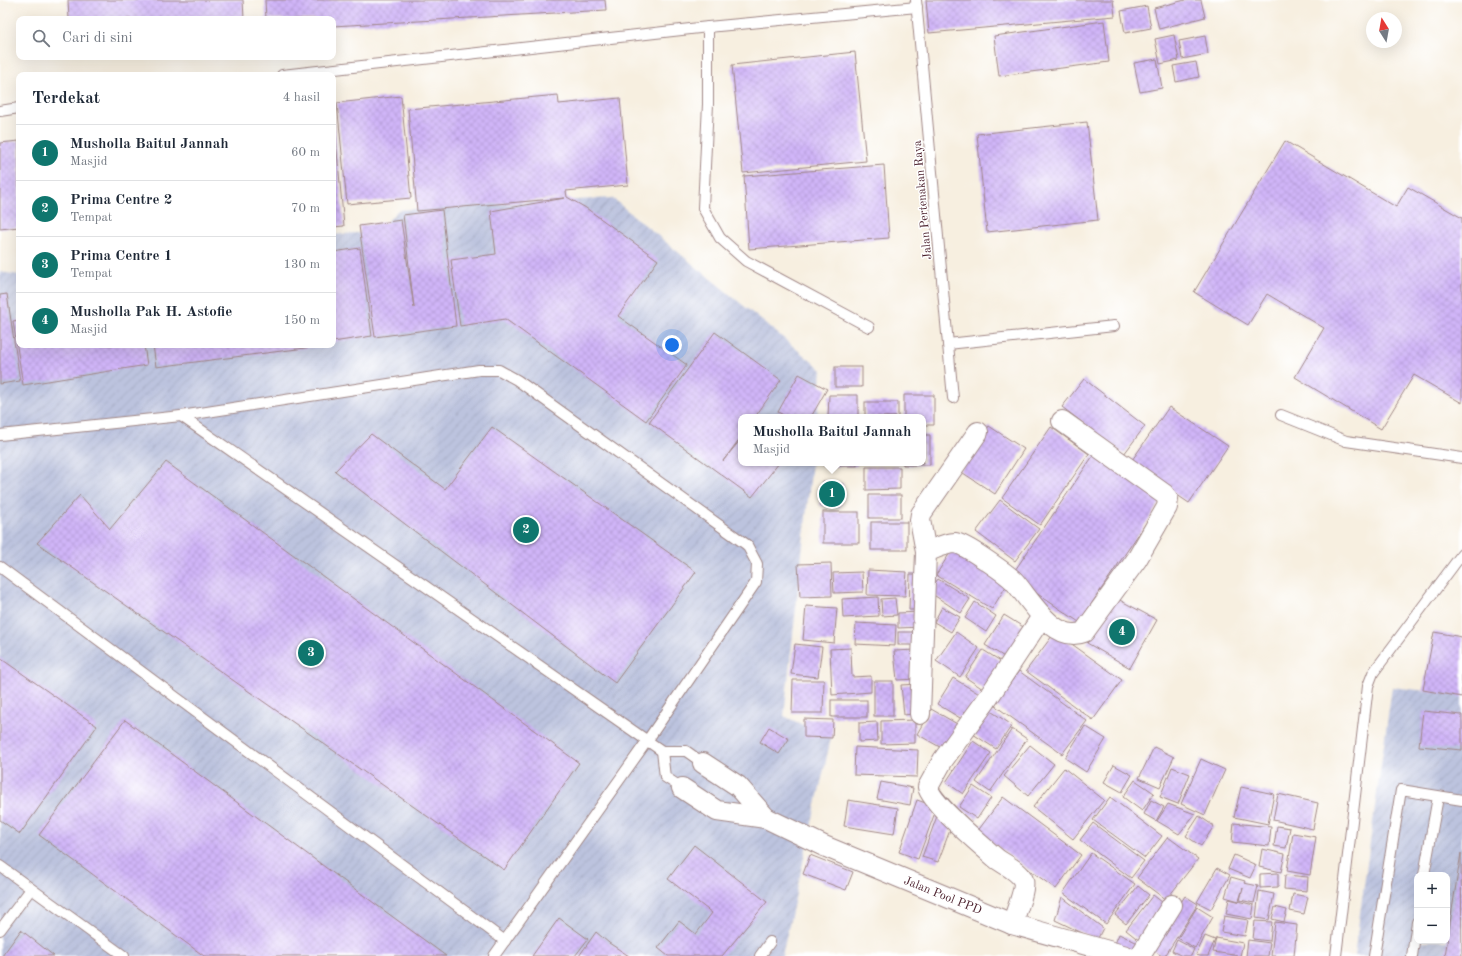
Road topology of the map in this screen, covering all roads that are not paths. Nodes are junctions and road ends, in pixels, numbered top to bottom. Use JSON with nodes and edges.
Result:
{"nodes":[{"id":1,"x":916,"y":4,"type":"edge"},
{"id":2,"x":708,"y":27,"type":"junction"},
{"id":3,"x":309,"y":72,"type":"edge"},
{"id":4,"x":16,"y":108,"type":"edge"},
{"id":5,"x":0,"y":111,"type":"edge"},
{"id":6,"x":1114,"y":326,"type":"dead end"},
{"id":7,"x":869,"y":327,"type":"dead end"},
{"id":8,"x":948,"y":344,"type":"junction"},
{"id":9,"x":954,"y":398,"type":"dead end"},
{"id":10,"x":1281,"y":415,"type":"dead end"},
{"id":11,"x":181,"y":416,"type":"junction"},
{"id":12,"x":1062,"y":421,"type":"dead end"},
{"id":13,"x":978,"y":432,"type":"dead end"},
{"id":14,"x":0,"y":435,"type":"edge"},
{"id":15,"x":1462,"y":458,"type":"edge"},
{"id":16,"x":926,"y":552,"type":"junction"},
{"id":17,"x":1462,"y":554,"type":"edge"},
{"id":18,"x":0,"y":567,"type":"edge"},
{"id":19,"x":1041,"y":618,"type":"junction"},
{"id":20,"x":920,"y":714,"type":"dead end"},
{"id":21,"x":647,"y":741,"type":"junction"},
{"id":22,"x":662,"y":751,"type":"junction"},
{"id":23,"x":703,"y":763,"type":"joint"},
{"id":24,"x":682,"y":788,"type":"joint"},
{"id":25,"x":1438,"y":797,"type":"junction"},
{"id":26,"x":1462,"y":800,"type":"edge"},
{"id":27,"x":766,"y":818,"type":"junction"},
{"id":28,"x":0,"y":866,"type":"edge"},
{"id":29,"x":1425,"y":872,"type":"edge"},
{"id":30,"x":31,"y":888,"type":"junction"},
{"id":31,"x":1172,"y":905,"type":"dead end"},
{"id":32,"x":1012,"y":924,"type":"junction"},
{"id":33,"x":0,"y":930,"type":"edge"},
{"id":34,"x":505,"y":941,"type":"junction"},
{"id":35,"x":770,"y":942,"type":"dead end"},
{"id":36,"x":1414,"y":942,"type":"edge"},
{"id":37,"x":1090,"y":951,"type":"edge"},
{"id":38,"x":124,"y":956,"type":"edge"},
{"id":39,"x":494,"y":956,"type":"edge"},
{"id":40,"x":760,"y":956,"type":"edge"},
{"id":41,"x":1126,"y":956,"type":"edge"},
{"id":42,"x":1140,"y":956,"type":"edge"},
{"id":43,"x":1336,"y":956,"type":"edge"},
{"id":44,"x":1374,"y":956,"type":"edge"},
{"id":45,"x":1412,"y":956,"type":"edge"}],
"edges":[{"from":1,"to":2,"type":"lane"},
{"from":1,"to":8,"type":"lane","name":"Jalan Pertenakan Raya"},
{"from":2,"to":3,"type":"lane"},
{"from":2,"to":7,"type":"lane"},
{"from":4,"to":5,"type":"lane"},
{"from":6,"to":8,"type":"lane"},
{"from":8,"to":9,"type":"lane","name":"Jalan Pertenakan Raya"},
{"from":10,"to":15,"type":"lane"},
{"from":11,"to":14,"type":"lane"},
{"from":11,"to":21,"type":"lane"},
{"from":11,"to":21,"type":"lane"},
{"from":12,"to":19,"type":"street"},
{"from":13,"to":16,"type":"street"},
{"from":16,"to":19,"type":"street"},
{"from":16,"to":20,"type":"street"},
{"from":17,"to":43,"type":"lane"},
{"from":18,"to":34,"type":"lane"},
{"from":19,"to":32,"type":"street"},
{"from":21,"to":22,"type":"lane"},
{"from":21,"to":34,"type":"lane"},
{"from":22,"to":23,"type":"lane"},
{"from":22,"to":24,"type":"lane"},
{"from":23,"to":27,"type":"street","name":"Jalan Pool PPD"},
{"from":24,"to":27,"type":"street","name":"Jalan Pool PPD"},
{"from":25,"to":26,"type":"lane"},
{"from":25,"to":29,"type":"lane"},
{"from":25,"to":44,"type":"lane"},
{"from":27,"to":32,"type":"street","name":"Jalan Pool PPD"},
{"from":28,"to":30,"type":"lane"},
{"from":30,"to":33,"type":"lane"},
{"from":30,"to":38,"type":"lane"},
{"from":31,"to":42,"type":"street"},
{"from":32,"to":37,"type":"street","name":"Jalan Pool PPD"},
{"from":34,"to":39,"type":"lane"},
{"from":35,"to":40,"type":"lane"},
{"from":36,"to":45,"type":"lane"},
{"from":37,"to":41,"type":"street","name":"Jalan Pool PPD"}]}
